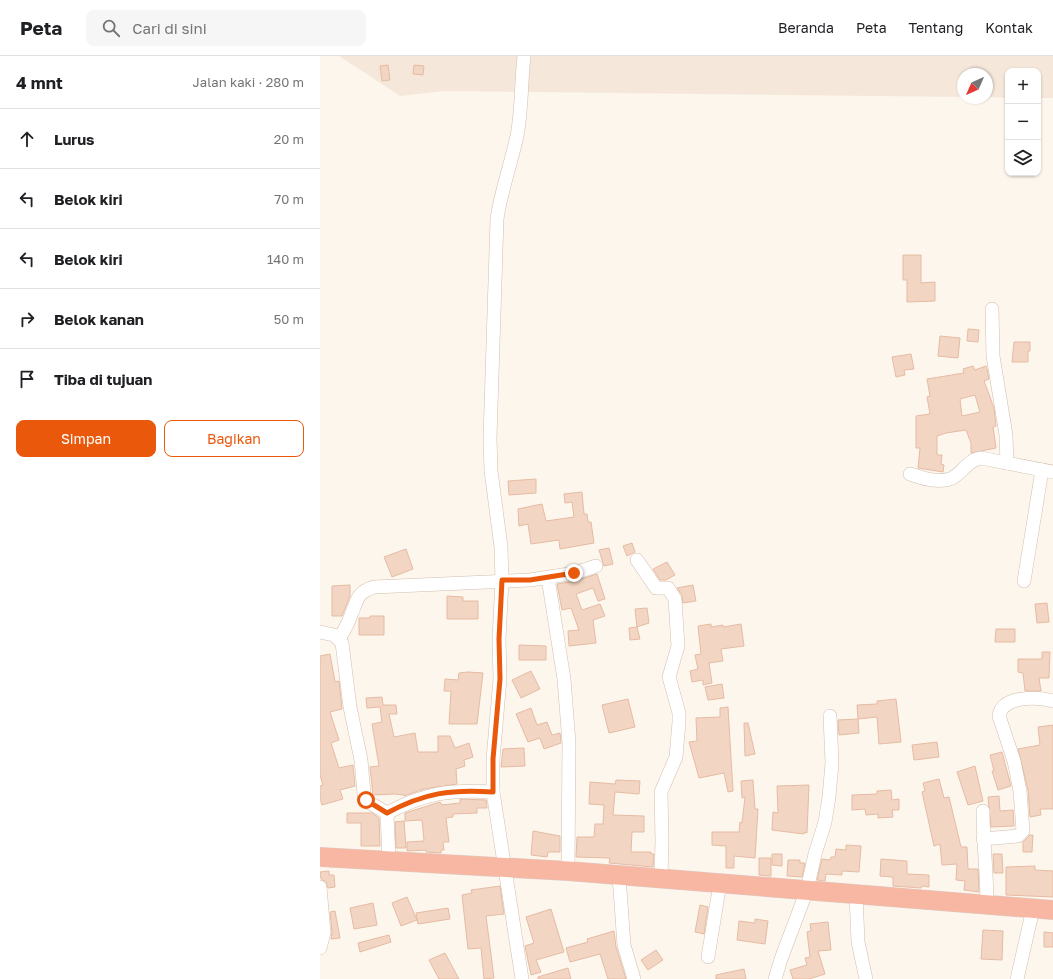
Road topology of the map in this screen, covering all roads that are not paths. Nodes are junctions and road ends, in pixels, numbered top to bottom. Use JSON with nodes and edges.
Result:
{"nodes":[{"id":1,"x":524,"y":56,"type":"edge"},
{"id":2,"x":992,"y":309,"type":"dead end"},
{"id":3,"x":1007,"y":463,"type":"junction"},
{"id":4,"x":1047,"y":471,"type":"edge"},
{"id":5,"x":910,"y":474,"type":"dead end"},
{"id":6,"x":637,"y":560,"type":"dead end"},
{"id":7,"x":596,"y":566,"type":"dead end"},
{"id":8,"x":548,"y":578,"type":"junction"},
{"id":9,"x":502,"y":580,"type":"junction"},
{"id":10,"x":1024,"y":581,"type":"dead end"},
{"id":11,"x":320,"y":632,"type":"edge"},
{"id":12,"x":339,"y":638,"type":"junction"},
{"id":13,"x":1053,"y":701,"type":"edge"},
{"id":14,"x":830,"y":716,"type":"dead end"},
{"id":15,"x":493,"y":792,"type":"junction"},
{"id":16,"x":983,"y":812,"type":"dead end"},
{"id":17,"x":387,"y":813,"type":"junction"},
{"id":18,"x":983,"y":839,"type":"junction"},
{"id":19,"x":320,"y":857,"type":"edge"},
{"id":20,"x":389,"y":861,"type":"junction"},
{"id":21,"x":505,"y":869,"type":"junction"},
{"id":22,"x":568,"y":871,"type":"junction"},
{"id":23,"x":619,"y":876,"type":"junction"},
{"id":24,"x":661,"y":878,"type":"junction"},
{"id":25,"x":720,"y":883,"type":"junction"},
{"id":26,"x":320,"y":887,"type":"edge"},
{"id":27,"x":807,"y":890,"type":"junction"},
{"id":28,"x":856,"y":896,"type":"junction"},
{"id":29,"x":987,"y":904,"type":"junction"},
{"id":30,"x":1033,"y":909,"type":"junction"},
{"id":31,"x":1053,"y":910,"type":"edge"},
{"id":32,"x":320,"y":948,"type":"edge"},
{"id":33,"x":708,"y":957,"type":"dead end"},
{"id":34,"x":522,"y":979,"type":"edge"},
{"id":35,"x":634,"y":979,"type":"edge"},
{"id":36,"x":775,"y":979,"type":"edge"},
{"id":37,"x":866,"y":979,"type":"edge"},
{"id":38,"x":1017,"y":979,"type":"edge"}],
"edges":[{"from":1,"to":9,"type":"street"},
{"from":2,"to":3,"type":"street"},
{"from":3,"to":4,"type":"street"},
{"from":3,"to":5,"type":"street"},
{"from":4,"to":10,"type":"street"},
{"from":6,"to":24,"type":"street"},
{"from":7,"to":8,"type":"street"},
{"from":8,"to":9,"type":"street"},
{"from":8,"to":22,"type":"street"},
{"from":9,"to":12,"type":"street"},
{"from":9,"to":15,"type":"street"},
{"from":11,"to":12,"type":"street"},
{"from":12,"to":17,"type":"street"},
{"from":13,"to":18,"type":"street"},
{"from":14,"to":27,"type":"street"},
{"from":15,"to":17,"type":"street"},
{"from":15,"to":21,"type":"street"},
{"from":16,"to":18,"type":"street"},
{"from":17,"to":20,"type":"street"},
{"from":18,"to":29,"type":"street"},
{"from":19,"to":20,"type":"highway"},
{"from":20,"to":21,"type":"highway"},
{"from":21,"to":22,"type":"highway"},
{"from":21,"to":34,"type":"street"},
{"from":22,"to":23,"type":"highway"},
{"from":23,"to":24,"type":"highway"},
{"from":23,"to":35,"type":"street"},
{"from":24,"to":25,"type":"highway"},
{"from":25,"to":27,"type":"highway"},
{"from":25,"to":33,"type":"street"},
{"from":26,"to":32,"type":"street"},
{"from":27,"to":28,"type":"highway"},
{"from":27,"to":36,"type":"street"},
{"from":28,"to":29,"type":"highway"},
{"from":28,"to":37,"type":"street"},
{"from":29,"to":30,"type":"highway"},
{"from":30,"to":31,"type":"highway"},
{"from":30,"to":38,"type":"street"}]}
